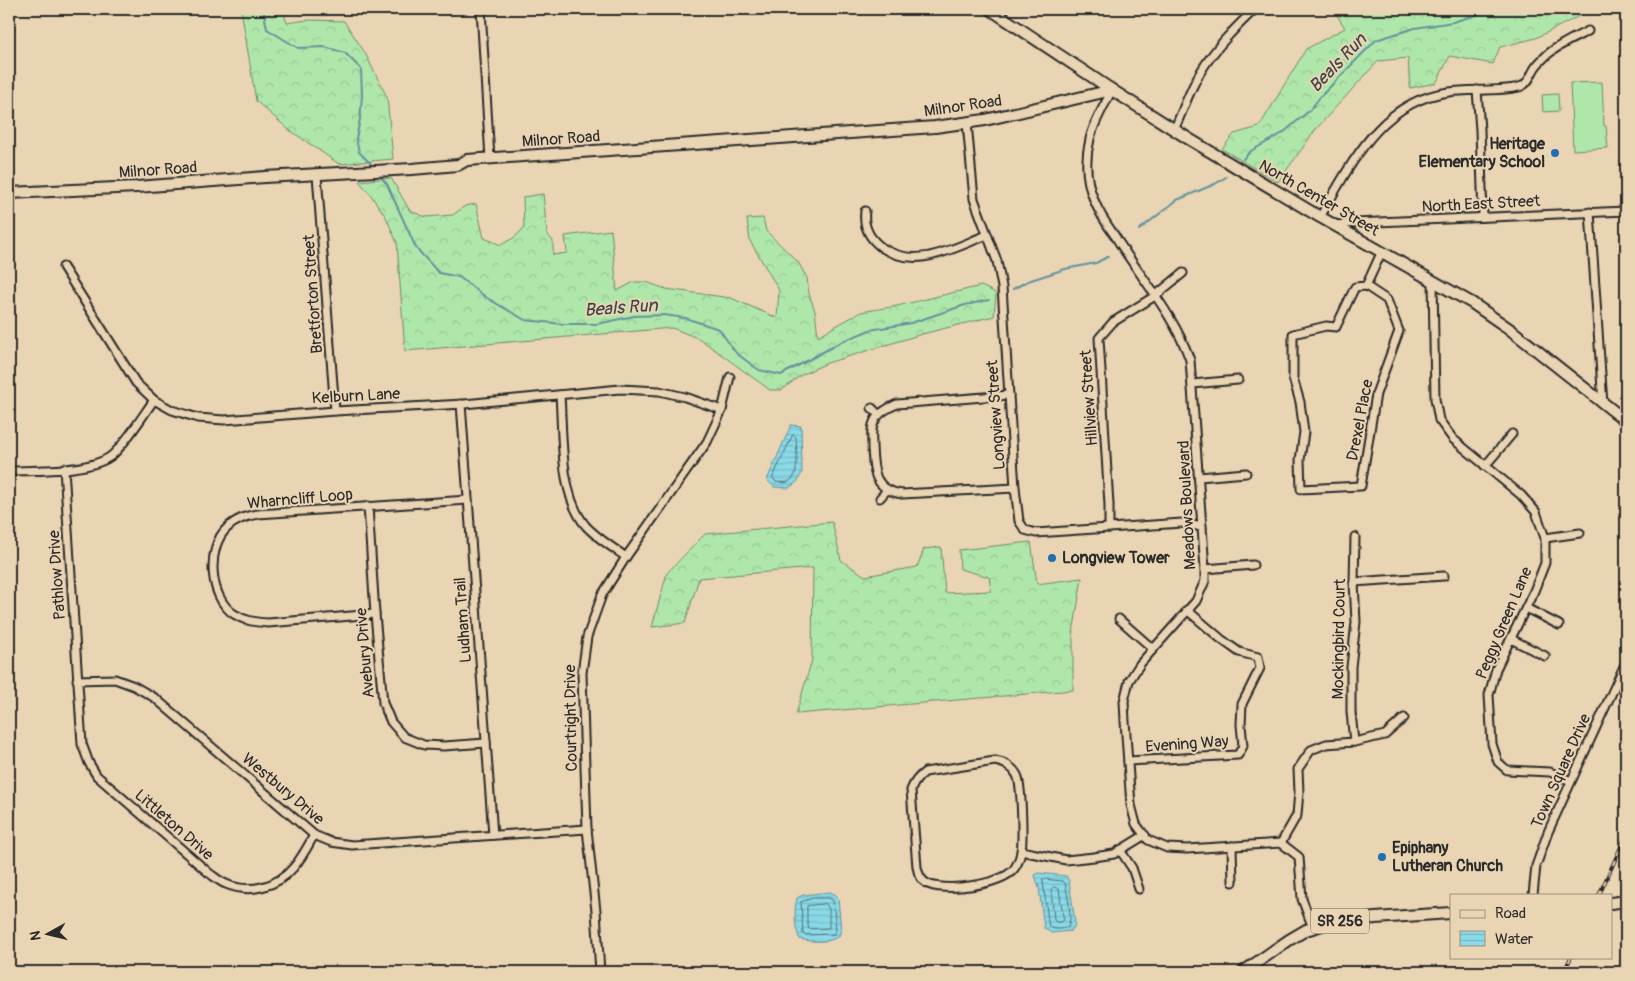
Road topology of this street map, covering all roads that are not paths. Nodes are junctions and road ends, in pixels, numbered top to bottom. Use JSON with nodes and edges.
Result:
{"nodes":[{"id":1,"x":481,"y":9,"type":"edge"},
{"id":2,"x":990,"y":9,"type":"edge"},
{"id":3,"x":1255,"y":9,"type":"edge"},
{"id":4,"x":1588,"y":31,"type":"dead end"},
{"id":5,"x":1112,"y":90,"type":"junction"},
{"id":6,"x":1477,"y":90,"type":"junction"},
{"id":7,"x":967,"y":123,"type":"junction"},
{"id":8,"x":1174,"y":130,"type":"junction"},
{"id":9,"x":490,"y":159,"type":"junction"},
{"id":10,"x":317,"y":175,"type":"junction"},
{"id":11,"x":9,"y":193,"type":"edge"},
{"id":12,"x":865,"y":210,"type":"dead end"},
{"id":13,"x":1626,"y":211,"type":"edge"},
{"id":14,"x":1590,"y":212,"type":"junction"},
{"id":15,"x":1320,"y":217,"type":"junction"},
{"id":16,"x":1483,"y":217,"type":"junction"},
{"id":17,"x":1336,"y":226,"type":"junction"},
{"id":18,"x":987,"y":235,"type":"junction"},
{"id":19,"x":1382,"y":251,"type":"junction"},
{"id":20,"x":64,"y":267,"type":"dead end"},
{"id":21,"x":1183,"y":273,"type":"dead end"},
{"id":22,"x":1433,"y":280,"type":"junction"},
{"id":23,"x":1366,"y":286,"type":"junction"},
{"id":24,"x":1155,"y":296,"type":"junction"},
{"id":25,"x":730,"y":377,"type":"dead end"},
{"id":26,"x":1238,"y":380,"type":"dead end"},
{"id":27,"x":1192,"y":384,"type":"junction"},
{"id":28,"x":560,"y":395,"type":"junction"},
{"id":29,"x":1009,"y":395,"type":"junction"},
{"id":30,"x":154,"y":400,"type":"junction"},
{"id":31,"x":461,"y":404,"type":"junction"},
{"id":32,"x":1603,"y":404,"type":"junction"},
{"id":33,"x":872,"y":408,"type":"dead end"},
{"id":34,"x":722,"y":410,"type":"junction"},
{"id":35,"x":335,"y":411,"type":"junction"},
{"id":36,"x":879,"y":415,"type":"junction"},
{"id":37,"x":1626,"y":421,"type":"edge"},
{"id":38,"x":1512,"y":434,"type":"dead end"},
{"id":39,"x":1485,"y":466,"type":"junction"},
{"id":40,"x":64,"y":468,"type":"junction"},
{"id":41,"x":9,"y":471,"type":"edge"},
{"id":42,"x":1246,"y":473,"type":"dead end"},
{"id":43,"x":1200,"y":477,"type":"junction"},
{"id":44,"x":1015,"y":488,"type":"junction"},
{"id":45,"x":888,"y":490,"type":"junction"},
{"id":46,"x":880,"y":498,"type":"dead end"},
{"id":47,"x":468,"y":500,"type":"junction"},
{"id":48,"x":368,"y":506,"type":"junction"},
{"id":49,"x":1202,"y":527,"type":"junction"},
{"id":50,"x":1109,"y":528,"type":"junction"},
{"id":51,"x":1580,"y":533,"type":"dead end"},
{"id":52,"x":1354,"y":537,"type":"dead end"},
{"id":53,"x":1546,"y":538,"type":"junction"},
{"id":54,"x":626,"y":556,"type":"junction"},
{"id":55,"x":1253,"y":565,"type":"dead end"},
{"id":56,"x":1205,"y":569,"type":"junction"},
{"id":57,"x":1444,"y":576,"type":"dead end"},
{"id":58,"x":1354,"y":582,"type":"junction"},
{"id":59,"x":1526,"y":608,"type":"junction"},
{"id":60,"x":1187,"y":610,"type":"junction"},
{"id":61,"x":375,"y":614,"type":"junction"},
{"id":62,"x":1119,"y":619,"type":"dead end"},
{"id":63,"x":1558,"y":625,"type":"dead end"},
{"id":64,"x":1511,"y":639,"type":"junction"},
{"id":65,"x":1154,"y":649,"type":"junction"},
{"id":66,"x":1545,"y":656,"type":"dead end"},
{"id":67,"x":1626,"y":662,"type":"edge"},
{"id":68,"x":77,"y":680,"type":"junction"},
{"id":69,"x":1404,"y":718,"type":"dead end"},
{"id":70,"x":1354,"y":742,"type":"junction"},
{"id":71,"x":486,"y":743,"type":"junction"},
{"id":72,"x":1128,"y":762,"type":"junction"},
{"id":73,"x":1571,"y":780,"type":"junction"},
{"id":74,"x":587,"y":828,"type":"junction"},
{"id":75,"x":314,"y":835,"type":"junction"},
{"id":76,"x":493,"y":835,"type":"junction"},
{"id":77,"x":1145,"y":835,"type":"junction"},
{"id":78,"x":1281,"y":842,"type":"junction"},
{"id":79,"x":1232,"y":846,"type":"junction"},
{"id":80,"x":1120,"y":850,"type":"junction"},
{"id":81,"x":1021,"y":851,"type":"junction"},
{"id":82,"x":1233,"y":882,"type":"dead end"},
{"id":83,"x":1139,"y":889,"type":"dead end"},
{"id":84,"x":1533,"y":894,"type":"edge"},
{"id":85,"x":1626,"y":901,"type":"edge"},
{"id":86,"x":1612,"y":903,"type":"edge"},
{"id":87,"x":1450,"y":913,"type":"edge"},
{"id":88,"x":1313,"y":928,"type":"junction"},
{"id":89,"x":600,"y":972,"type":"edge"},
{"id":90,"x":1243,"y":972,"type":"edge"}],
"edges":[{"from":1,"to":9,"type":"street"},
{"from":2,"to":5,"type":"main road","name":"North Center Street"},
{"from":3,"to":8,"type":"street"},
{"from":4,"to":6,"type":"street"},
{"from":5,"to":7,"type":"main road","name":"Milnor Road"},
{"from":5,"to":8,"type":"main road","name":"North Center Street"},
{"from":5,"to":24,"type":"street","name":"Meadows Boulevard"},
{"from":6,"to":15,"type":"street"},
{"from":6,"to":16,"type":"street"},
{"from":7,"to":9,"type":"main road","name":"Milnor Road"},
{"from":7,"to":18,"type":"street","name":"Longview Street"},
{"from":8,"to":15,"type":"main road","name":"North Center Street"},
{"from":9,"to":10,"type":"main road","name":"Milnor Road"},
{"from":10,"to":11,"type":"main road","name":"Milnor Road"},
{"from":10,"to":35,"type":"street","name":"Bretforton Street"},
{"from":12,"to":18,"type":"street"},
{"from":13,"to":14,"type":"street","name":"North East Street"},
{"from":14,"to":16,"type":"street","name":"North East Street"},
{"from":14,"to":32,"type":"street"},
{"from":15,"to":17,"type":"main road","name":"North Center Street"},
{"from":16,"to":17,"type":"street","name":"North East Street"},
{"from":17,"to":19,"type":"main road","name":"North Center Street"},
{"from":18,"to":29,"type":"street","name":"Longview Street"},
{"from":19,"to":22,"type":"main road","name":"North Center Street"},
{"from":19,"to":23,"type":"street"},
{"from":20,"to":30,"type":"street","name":"Kelburn Lane"},
{"from":21,"to":24,"type":"street","name":"Hillview Street"},
{"from":22,"to":32,"type":"main road","name":"North Center Street"},
{"from":22,"to":39,"type":"street","name":"Peggy Green Lane"},
{"from":23,"to":23,"type":"street","name":"Drexel Place"},
{"from":24,"to":27,"type":"street","name":"Meadows Boulevard"},
{"from":24,"to":50,"type":"street","name":"Hillview Street"},
{"from":25,"to":34,"type":"street","name":"Courtright Drive"},
{"from":26,"to":27,"type":"street"},
{"from":27,"to":43,"type":"street","name":"Meadows Boulevard"},
{"from":28,"to":31,"type":"street","name":"Kelburn Lane"},
{"from":28,"to":34,"type":"street","name":"Kelburn Lane"},
{"from":28,"to":54,"type":"street"},
{"from":29,"to":36,"type":"street"},
{"from":29,"to":44,"type":"street","name":"Longview Street"},
{"from":30,"to":35,"type":"street","name":"Kelburn Lane"},
{"from":30,"to":40,"type":"street"},
{"from":31,"to":35,"type":"street","name":"Kelburn Lane"},
{"from":31,"to":47,"type":"street","name":"Ludham Trail"},
{"from":32,"to":37,"type":"main road","name":"North Center Street"},
{"from":33,"to":36,"type":"street"},
{"from":34,"to":54,"type":"street","name":"Courtright Drive"},
{"from":36,"to":45,"type":"street"},
{"from":38,"to":39,"type":"street"},
{"from":39,"to":53,"type":"street","name":"Peggy Green Lane"},
{"from":40,"to":41,"type":"street"},
{"from":40,"to":68,"type":"street","name":"Pathlow Drive"},
{"from":42,"to":43,"type":"street"},
{"from":43,"to":49,"type":"street","name":"Meadows Boulevard"},
{"from":44,"to":45,"type":"street"},
{"from":44,"to":50,"type":"street","name":"Longview Street"},
{"from":45,"to":46,"type":"street"},
{"from":47,"to":48,"type":"street","name":"Wharncliff Loop"},
{"from":47,"to":71,"type":"street","name":"Ludham Trail"},
{"from":48,"to":61,"type":"street","name":"Avebury Drive"},
{"from":48,"to":61,"type":"street","name":"Wharncliff Loop"},
{"from":49,"to":50,"type":"street","name":"Longview Street"},
{"from":49,"to":56,"type":"street","name":"Meadows Boulevard"},
{"from":51,"to":53,"type":"street"},
{"from":52,"to":58,"type":"street","name":"Mockingbird Court"},
{"from":53,"to":59,"type":"street","name":"Peggy Green Lane"},
{"from":54,"to":74,"type":"street","name":"Courtright Drive"},
{"from":55,"to":56,"type":"street"},
{"from":56,"to":60,"type":"street","name":"Meadows Boulevard"},
{"from":57,"to":58,"type":"street"},
{"from":58,"to":70,"type":"street","name":"Mockingbird Court"},
{"from":59,"to":63,"type":"street"},
{"from":59,"to":64,"type":"street","name":"Peggy Green Lane"},
{"from":60,"to":65,"type":"street","name":"Meadows Boulevard"},
{"from":60,"to":72,"type":"street","name":"Evening Way"},
{"from":61,"to":71,"type":"street","name":"Avebury Drive"},
{"from":62,"to":65,"type":"street"},
{"from":64,"to":66,"type":"street"},
{"from":64,"to":73,"type":"street","name":"Peggy Green Lane"},
{"from":65,"to":72,"type":"street","name":"Meadows Boulevard"},
{"from":67,"to":73,"type":"street","name":"Town Square Drive"},
{"from":68,"to":75,"type":"street","name":"Westbury Drive"},
{"from":68,"to":75,"type":"street","name":"Littleton Drive"},
{"from":69,"to":70,"type":"street"},
{"from":70,"to":78,"type":"street"},
{"from":71,"to":76,"type":"street","name":"Ludham Trail"},
{"from":72,"to":77,"type":"street","name":"Meadows Boulevard"},
{"from":73,"to":84,"type":"street","name":"Town Square Drive"},
{"from":74,"to":76,"type":"street","name":"Westbury Drive"},
{"from":74,"to":89,"type":"street","name":"Courtright Drive"},
{"from":75,"to":76,"type":"street","name":"Westbury Drive"},
{"from":77,"to":79,"type":"street","name":"Meadows Boulevard"},
{"from":77,"to":80,"type":"street"},
{"from":78,"to":79,"type":"street","name":"Meadows Boulevard"},
{"from":78,"to":88,"type":"street"},
{"from":79,"to":82,"type":"street"},
{"from":80,"to":81,"type":"street"},
{"from":80,"to":83,"type":"street"},
{"from":81,"to":81,"type":"street"},
{"from":85,"to":86,"type":"main road"},
{"from":87,"to":88,"type":"main road","number":"SR 256"},
{"from":88,"to":90,"type":"main road","number":"SR 256"}]}
